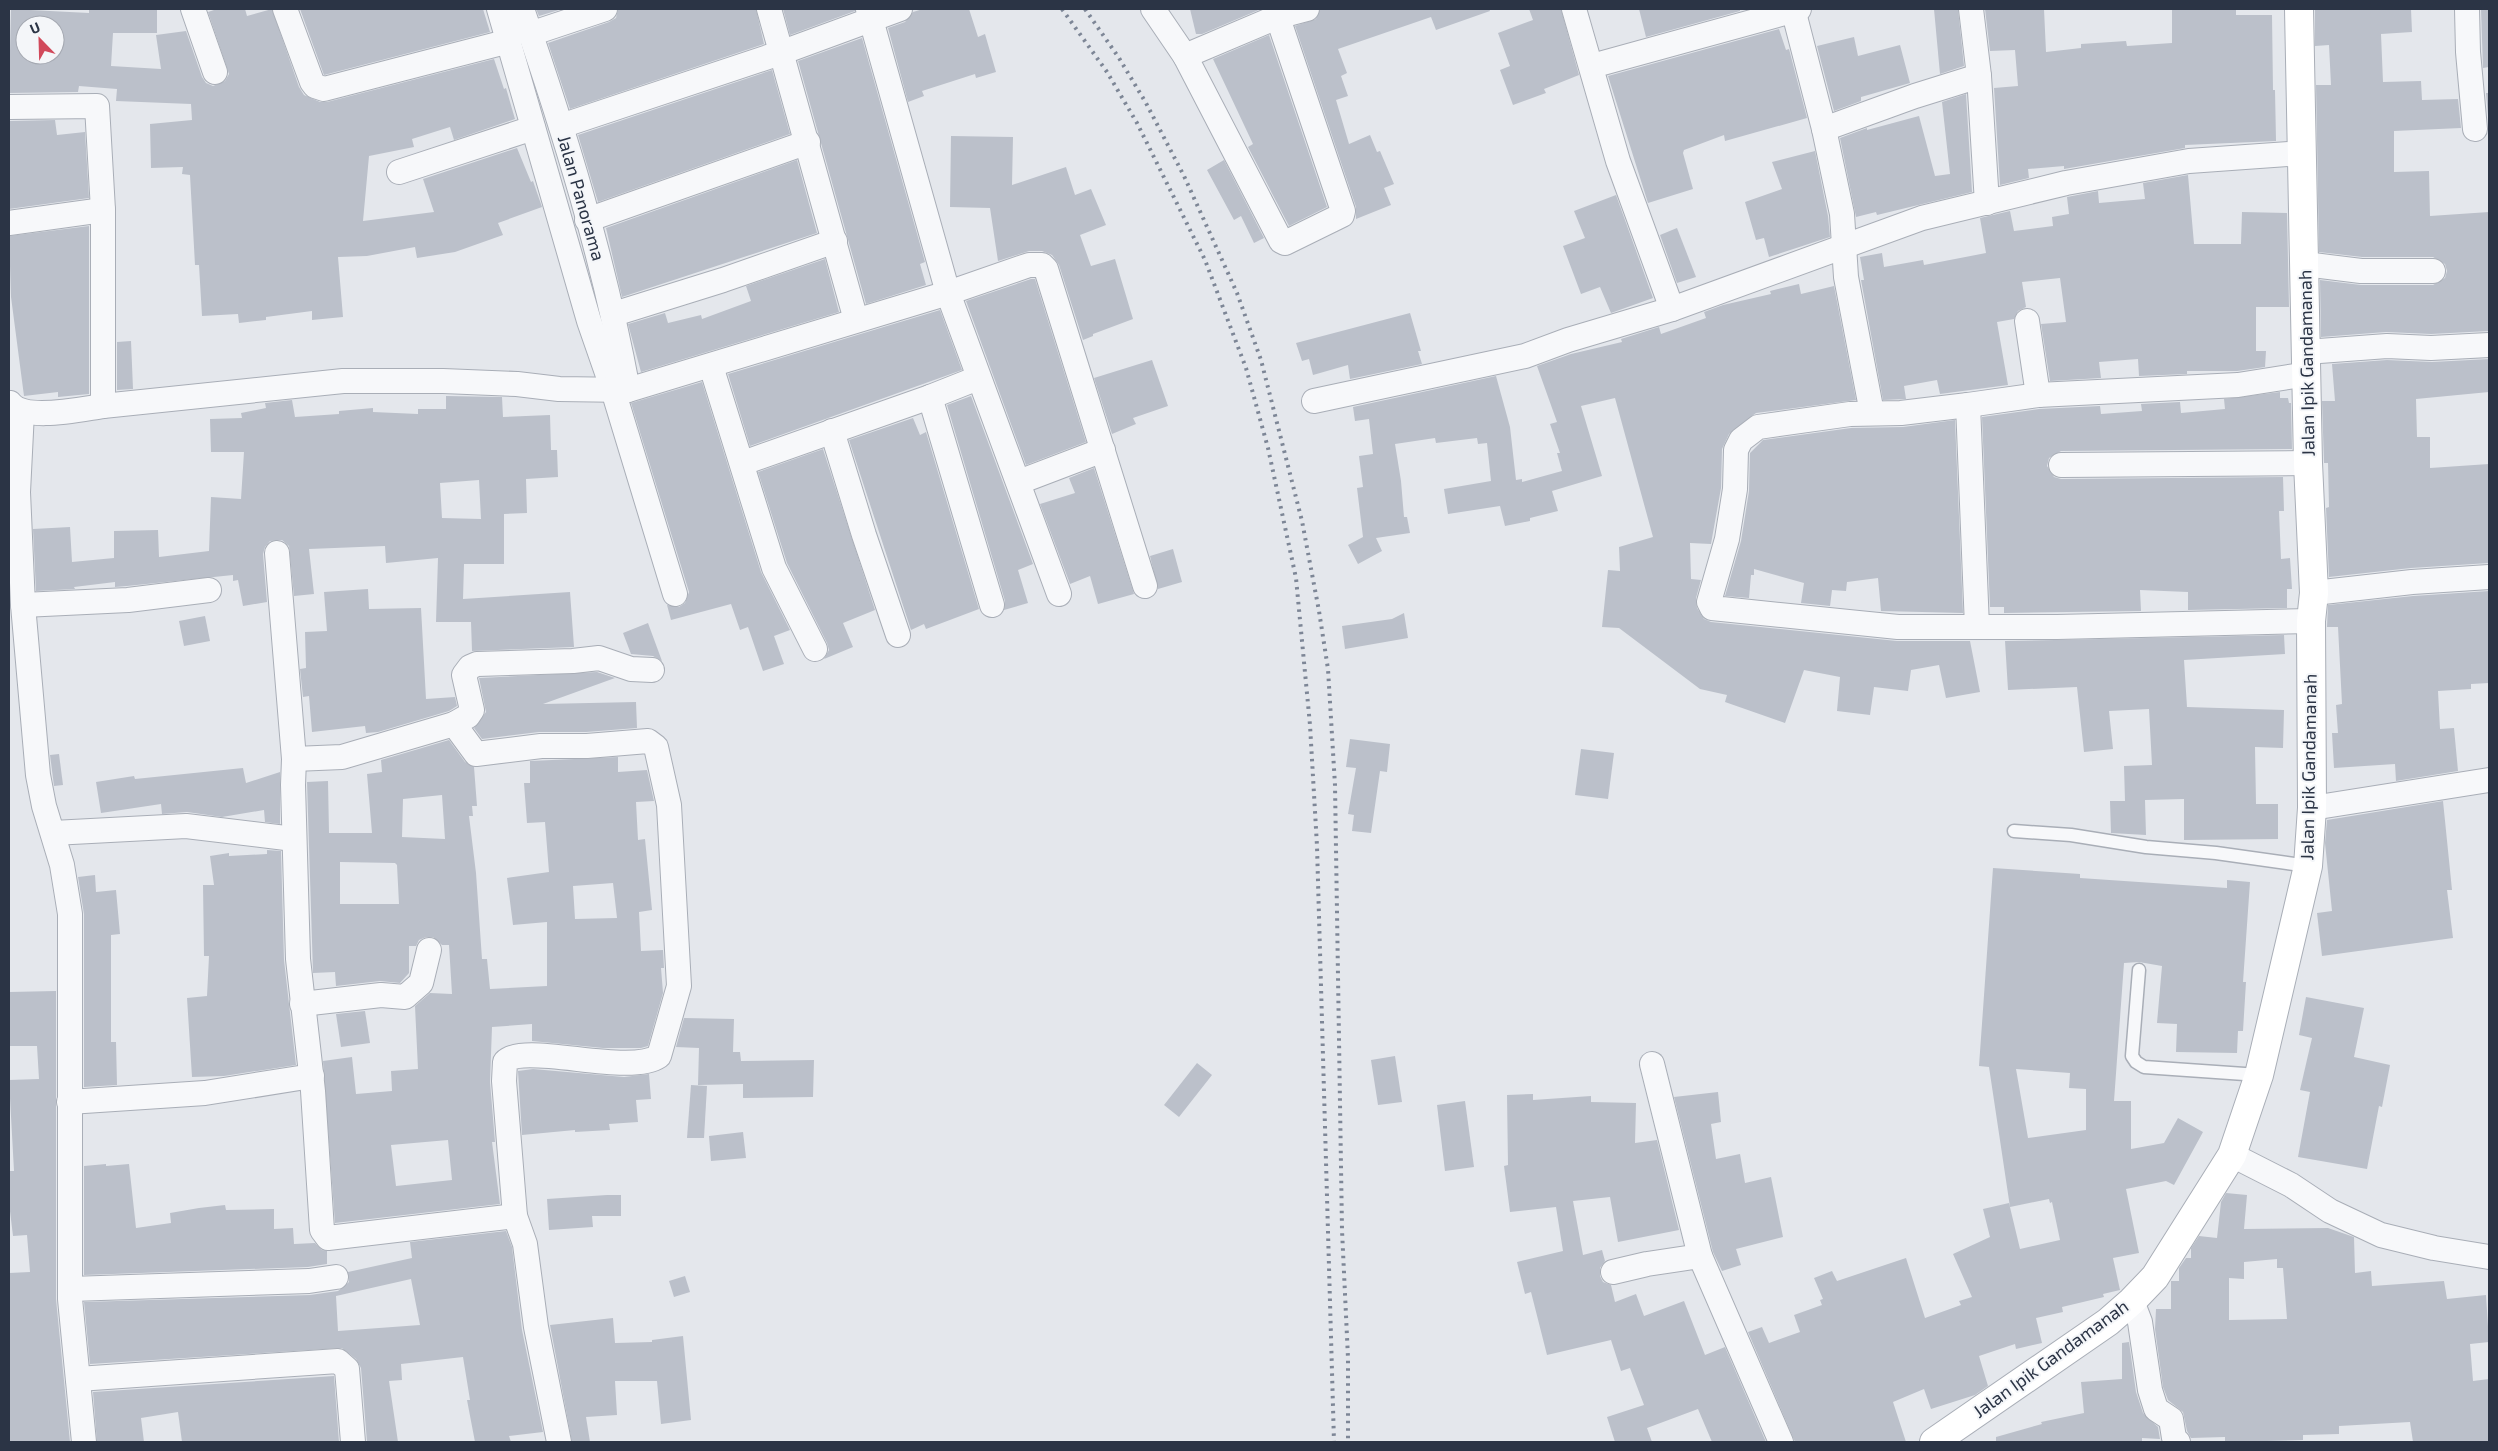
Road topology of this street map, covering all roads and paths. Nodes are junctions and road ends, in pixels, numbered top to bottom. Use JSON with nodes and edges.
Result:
{"nodes":[{"id":1,"x":192,"y":9,"type":"edge"},
{"id":2,"x":284,"y":9,"type":"edge"},
{"id":3,"x":498,"y":9,"type":"edge"},
{"id":4,"x":522,"y":9,"type":"edge"},
{"id":5,"x":605,"y":9,"type":"edge"},
{"id":6,"x":769,"y":9,"type":"edge"},
{"id":7,"x":900,"y":9,"type":"edge"},
{"id":8,"x":1153,"y":9,"type":"edge"},
{"id":9,"x":1170,"y":9,"type":"edge"},
{"id":10,"x":1306,"y":9,"type":"edge"},
{"id":11,"x":1574,"y":9,"type":"edge"},
{"id":12,"x":1795,"y":9,"type":"edge"},
{"id":13,"x":1971,"y":9,"type":"edge"},
{"id":14,"x":2299,"y":9,"type":"edge"},
{"id":15,"x":2467,"y":9,"type":"edge"},
{"id":16,"x":1276,"y":13,"type":"edge"},
{"id":17,"x":870,"y":15,"type":"edge"},
{"id":18,"x":520,"y":38,"type":"junction"},
{"id":19,"x":1180,"y":48,"type":"junction"},
{"id":20,"x":782,"y":52,"type":"junction"},
{"id":21,"x":1592,"y":66,"type":"junction"},
{"id":22,"x":214,"y":72,"type":"dead end"},
{"id":23,"x":1979,"y":76,"type":"junction"},
{"id":24,"x":9,"y":108,"type":"edge"},
{"id":25,"x":561,"y":126,"type":"junction"},
{"id":26,"x":533,"y":128,"type":"junction"},
{"id":27,"x":1824,"y":129,"type":"junction"},
{"id":28,"x":2475,"y":129,"type":"dead end"},
{"id":29,"x":808,"y":142,"type":"junction"},
{"id":30,"x":2303,"y":153,"type":"junction"},
{"id":31,"x":399,"y":172,"type":"dead end"},
{"id":32,"x":1987,"y":203,"type":"junction"},
{"id":33,"x":103,"y":210,"type":"junction"},
{"id":34,"x":587,"y":220,"type":"junction"},
{"id":35,"x":9,"y":223,"type":"edge"},
{"id":36,"x":835,"y":241,"type":"junction"},
{"id":37,"x":1844,"y":248,"type":"junction"},
{"id":38,"x":2305,"y":264,"type":"junction"},
{"id":39,"x":2433,"y":271,"type":"dead end"},
{"id":40,"x":948,"y":293,"type":"junction"},
{"id":41,"x":1672,"y":309,"type":"junction"},
{"id":42,"x":614,"y":314,"type":"junction"},
{"id":43,"x":856,"y":320,"type":"junction"},
{"id":44,"x":2027,"y":321,"type":"dead end"},
{"id":45,"x":2489,"y":344,"type":"edge"},
{"id":46,"x":2307,"y":363,"type":"junction"},
{"id":47,"x":711,"y":366,"type":"junction"},
{"id":48,"x":978,"y":378,"type":"junction"},
{"id":49,"x":621,"y":390,"type":"junction"},
{"id":50,"x":2038,"y":395,"type":"junction"},
{"id":51,"x":930,"y":397,"type":"junction"},
{"id":52,"x":1314,"y":401,"type":"dead end"},
{"id":53,"x":103,"y":406,"type":"junction"},
{"id":54,"x":1968,"y":406,"type":"junction"},
{"id":55,"x":15,"y":407,"type":"edge"},
{"id":56,"x":1872,"y":413,"type":"junction"},
{"id":57,"x":832,"y":431,"type":"junction"},
{"id":58,"x":1103,"y":450,"type":"junction"},
{"id":59,"x":743,"y":463,"type":"junction"},
{"id":60,"x":2308,"y":463,"type":"junction"},
{"id":61,"x":2061,"y":465,"type":"dead end"},
{"id":62,"x":1020,"y":482,"type":"junction"},
{"id":63,"x":278,"y":553,"type":"dead end"},
{"id":64,"x":2489,"y":577,"type":"edge"},
{"id":65,"x":1145,"y":586,"type":"dead end"},
{"id":66,"x":209,"y":590,"type":"dead end"},
{"id":67,"x":2314,"y":593,"type":"junction"},
{"id":68,"x":676,"y":594,"type":"dead end"},
{"id":69,"x":1059,"y":594,"type":"dead end"},
{"id":70,"x":23,"y":605,"type":"junction"},
{"id":71,"x":992,"y":605,"type":"dead end"},
{"id":72,"x":2311,"y":620,"type":"junction"},
{"id":73,"x":1977,"y":628,"type":"junction"},
{"id":74,"x":898,"y":635,"type":"dead end"},
{"id":75,"x":815,"y":649,"type":"dead end"},
{"id":76,"x":652,"y":670,"type":"dead end"},
{"id":77,"x":454,"y":724,"type":"junction"},
{"id":78,"x":294,"y":759,"type":"junction"},
{"id":79,"x":2489,"y":780,"type":"edge"},
{"id":80,"x":2312,"y":808,"type":"junction"},
{"id":81,"x":2014,"y":831,"type":"dead end"},
{"id":82,"x":53,"y":833,"type":"junction"},
{"id":83,"x":294,"y":839,"type":"junction"},
{"id":84,"x":2308,"y":866,"type":"junction"},
{"id":85,"x":429,"y":950,"type":"dead end"},
{"id":86,"x":2139,"y":970,"type":"dead end"},
{"id":87,"x":302,"y":1004,"type":"junction"},
{"id":88,"x":1652,"y":1064,"type":"dead end"},
{"id":89,"x":2259,"y":1075,"type":"junction"},
{"id":90,"x":312,"y":1076,"type":"junction"},
{"id":91,"x":69,"y":1102,"type":"junction"},
{"id":92,"x":2232,"y":1155,"type":"junction"},
{"id":93,"x":515,"y":1216,"type":"junction"},
{"id":94,"x":1700,"y":1256,"type":"junction"},
{"id":95,"x":2489,"y":1256,"type":"edge"},
{"id":96,"x":1613,"y":1272,"type":"dead end"},
{"id":97,"x":336,"y":1277,"type":"dead end"},
{"id":98,"x":71,"y":1289,"type":"junction"},
{"id":99,"x":2132,"y":1301,"type":"junction"},
{"id":100,"x":78,"y":1379,"type":"junction"},
{"id":101,"x":84,"y":1442,"type":"edge"},
{"id":102,"x":353,"y":1442,"type":"edge"},
{"id":103,"x":559,"y":1442,"type":"edge"},
{"id":104,"x":1780,"y":1442,"type":"edge"},
{"id":105,"x":1934,"y":1442,"type":"edge"},
{"id":106,"x":2178,"y":1442,"type":"edge"}],
"edges":[{"from":1,"to":22,"type":"street"},
{"from":2,"to":18,"type":"street"},
{"from":3,"to":18,"type":"street"},
{"from":4,"to":18,"type":"street","name":"Jalan Panorama"},
{"from":5,"to":18,"type":"street"},
{"from":6,"to":20,"type":"street"},
{"from":7,"to":17,"type":"street"},
{"from":8,"to":19,"type":"street"},
{"from":9,"to":19,"type":"street"},
{"from":10,"to":16,"type":"street"},
{"from":11,"to":21,"type":"street"},
{"from":12,"to":21,"type":"street"},
{"from":12,"to":27,"type":"street"},
{"from":13,"to":23,"type":"street"},
{"from":14,"to":30,"type":"street","name":"Jalan Ipik Gandamanah"},
{"from":15,"to":28,"type":"street"},
{"from":16,"to":19,"type":"street"},
{"from":16,"to":19,"type":"street"},
{"from":17,"to":20,"type":"street"},
{"from":17,"to":40,"type":"street"},
{"from":18,"to":25,"type":"street","name":"Jalan Panorama"},
{"from":18,"to":26,"type":"street"},
{"from":20,"to":25,"type":"street"},
{"from":20,"to":29,"type":"street"},
{"from":21,"to":41,"type":"street"},
{"from":23,"to":27,"type":"street"},
{"from":23,"to":32,"type":"street"},
{"from":24,"to":33,"type":"street"},
{"from":25,"to":34,"type":"street","name":"Jalan Panorama"},
{"from":26,"to":31,"type":"street"},
{"from":26,"to":49,"type":"street"},
{"from":27,"to":37,"type":"street"},
{"from":29,"to":34,"type":"street"},
{"from":29,"to":36,"type":"street"},
{"from":30,"to":32,"type":"street"},
{"from":30,"to":38,"type":"street","name":"Jalan Ipik Gandamanah"},
{"from":32,"to":37,"type":"street"},
{"from":33,"to":35,"type":"street"},
{"from":33,"to":53,"type":"street"},
{"from":34,"to":42,"type":"street","name":"Jalan Panorama"},
{"from":36,"to":42,"type":"street"},
{"from":36,"to":43,"type":"street"},
{"from":37,"to":41,"type":"street"},
{"from":37,"to":56,"type":"street"},
{"from":38,"to":39,"type":"street"},
{"from":38,"to":46,"type":"street","name":"Jalan Ipik Gandamanah"},
{"from":40,"to":43,"type":"street"},
{"from":40,"to":48,"type":"street"},
{"from":40,"to":58,"type":"street"},
{"from":41,"to":52,"type":"street"},
{"from":42,"to":49,"type":"street","name":"Jalan Panorama"},
{"from":43,"to":47,"type":"street"},
{"from":44,"to":50,"type":"street"},
{"from":45,"to":46,"type":"street"},
{"from":46,"to":50,"type":"street"},
{"from":46,"to":60,"type":"street","name":"Jalan Ipik Gandamanah"},
{"from":47,"to":49,"type":"street"},
{"from":47,"to":59,"type":"street"},
{"from":48,"to":51,"type":"street"},
{"from":48,"to":62,"type":"street"},
{"from":49,"to":53,"type":"street"},
{"from":49,"to":68,"type":"street"},
{"from":50,"to":54,"type":"street"},
{"from":51,"to":57,"type":"street"},
{"from":51,"to":71,"type":"street"},
{"from":53,"to":55,"type":"street"},
{"from":54,"to":56,"type":"street"},
{"from":54,"to":73,"type":"street"},
{"from":55,"to":70,"type":"street"},
{"from":56,"to":73,"type":"street"},
{"from":57,"to":59,"type":"street"},
{"from":57,"to":74,"type":"street"},
{"from":58,"to":62,"type":"street"},
{"from":58,"to":65,"type":"street"},
{"from":59,"to":75,"type":"street"},
{"from":60,"to":61,"type":"street"},
{"from":60,"to":67,"type":"street","name":"Jalan Ipik Gandamanah"},
{"from":62,"to":69,"type":"street"},
{"from":63,"to":78,"type":"street"},
{"from":64,"to":67,"type":"street"},
{"from":66,"to":70,"type":"street"},
{"from":67,"to":72,"type":"street","name":"Jalan Ipik Gandamanah"},
{"from":70,"to":82,"type":"street"},
{"from":72,"to":73,"type":"street"},
{"from":72,"to":80,"type":"street","name":"Jalan Ipik Gandamanah"},
{"from":76,"to":77,"type":"street"},
{"from":77,"to":78,"type":"street"},
{"from":77,"to":93,"type":"street"},
{"from":78,"to":83,"type":"street"},
{"from":79,"to":80,"type":"street"},
{"from":80,"to":84,"type":"street","name":"Jalan Ipik Gandamanah"},
{"from":81,"to":84,"type":"lane"},
{"from":82,"to":83,"type":"street"},
{"from":82,"to":91,"type":"street"},
{"from":83,"to":87,"type":"street"},
{"from":84,"to":89,"type":"street","name":"Jalan Ipik Gandamanah"},
{"from":85,"to":87,"type":"street"},
{"from":86,"to":89,"type":"lane"},
{"from":87,"to":90,"type":"street"},
{"from":88,"to":94,"type":"street"},
{"from":89,"to":92,"type":"street","name":"Jalan Ipik Gandamanah"},
{"from":90,"to":91,"type":"street"},
{"from":90,"to":93,"type":"street"},
{"from":91,"to":98,"type":"street"},
{"from":92,"to":95,"type":"street"},
{"from":92,"to":99,"type":"street","name":"Jalan Ipik Gandamanah"},
{"from":93,"to":103,"type":"street"},
{"from":94,"to":96,"type":"street"},
{"from":94,"to":104,"type":"street"},
{"from":97,"to":98,"type":"street"},
{"from":98,"to":100,"type":"street"},
{"from":99,"to":105,"type":"street","name":"Jalan Ipik Gandamanah"},
{"from":99,"to":106,"type":"street"},
{"from":100,"to":101,"type":"street"},
{"from":100,"to":102,"type":"street"}]}
